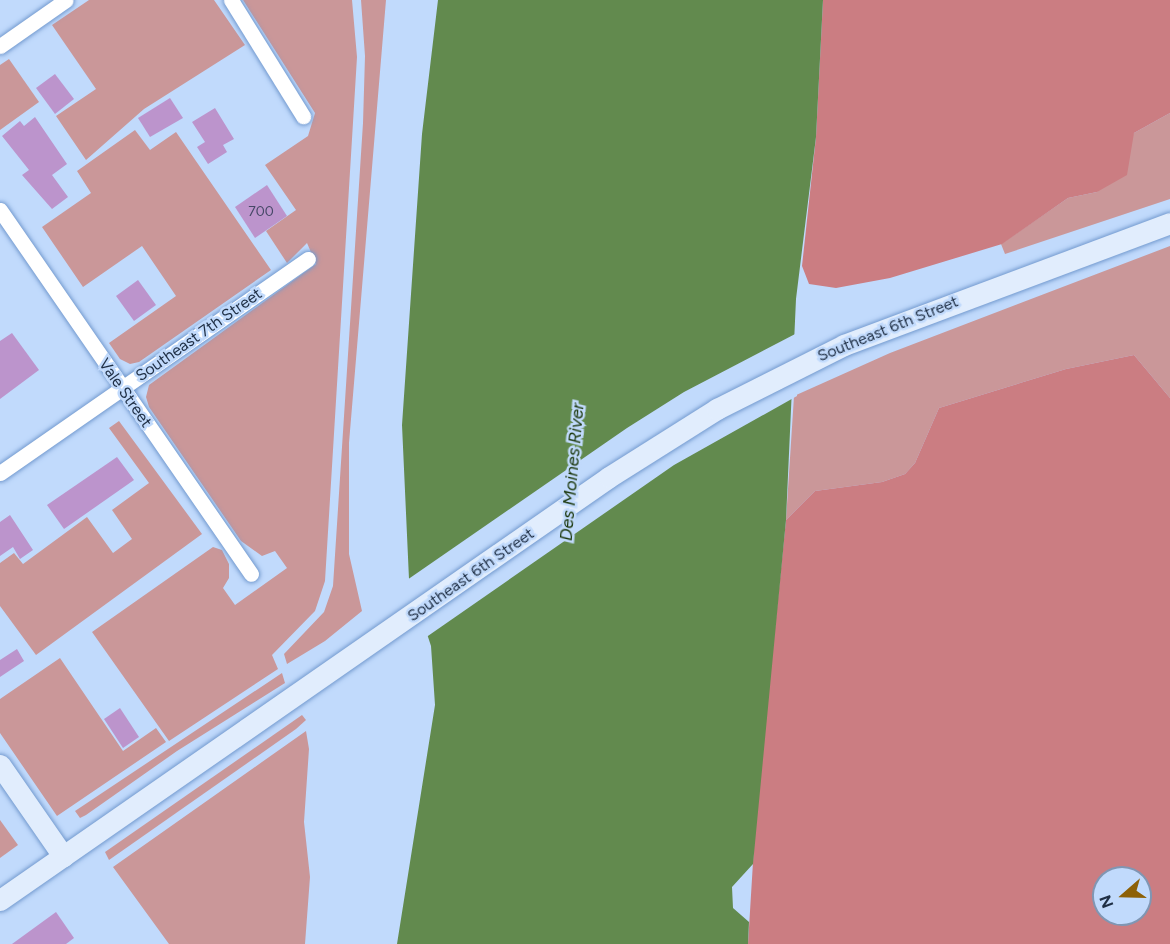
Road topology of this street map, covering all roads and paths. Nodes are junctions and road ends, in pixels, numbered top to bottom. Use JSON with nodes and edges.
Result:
{"nodes":[{"id":1,"x":66,"y":0,"type":"edge"},
{"id":2,"x":231,"y":0,"type":"edge"},
{"id":3,"x":0,"y":46,"type":"edge"},
{"id":4,"x":303,"y":116,"type":"dead end"},
{"id":5,"x":0,"y":210,"type":"edge"},
{"id":6,"x":1170,"y":223,"type":"edge"},
{"id":7,"x":308,"y":259,"type":"dead end"},
{"id":8,"x":122,"y":389,"type":"junction"},
{"id":9,"x":0,"y":473,"type":"edge"},
{"id":10,"x":251,"y":574,"type":"dead end"},
{"id":11,"x":0,"y":765,"type":"edge"},
{"id":12,"x":63,"y":856,"type":"junction"},
{"id":13,"x":0,"y":900,"type":"edge"}],
"edges":[{"from":1,"to":3,"type":"street"},
{"from":2,"to":4,"type":"street"},
{"from":5,"to":8,"type":"street","name":"Vale Street"},
{"from":6,"to":12,"type":"main road","name":"Southeast 6th Street"},
{"from":7,"to":8,"type":"street","name":"Southeast 7th Street"},
{"from":8,"to":9,"type":"street","name":"Southeast 7th Street"},
{"from":8,"to":10,"type":"street","name":"Vale Street"},
{"from":11,"to":12,"type":"main road"},
{"from":12,"to":13,"type":"main road","name":"Southeast 6th Street"}]}
